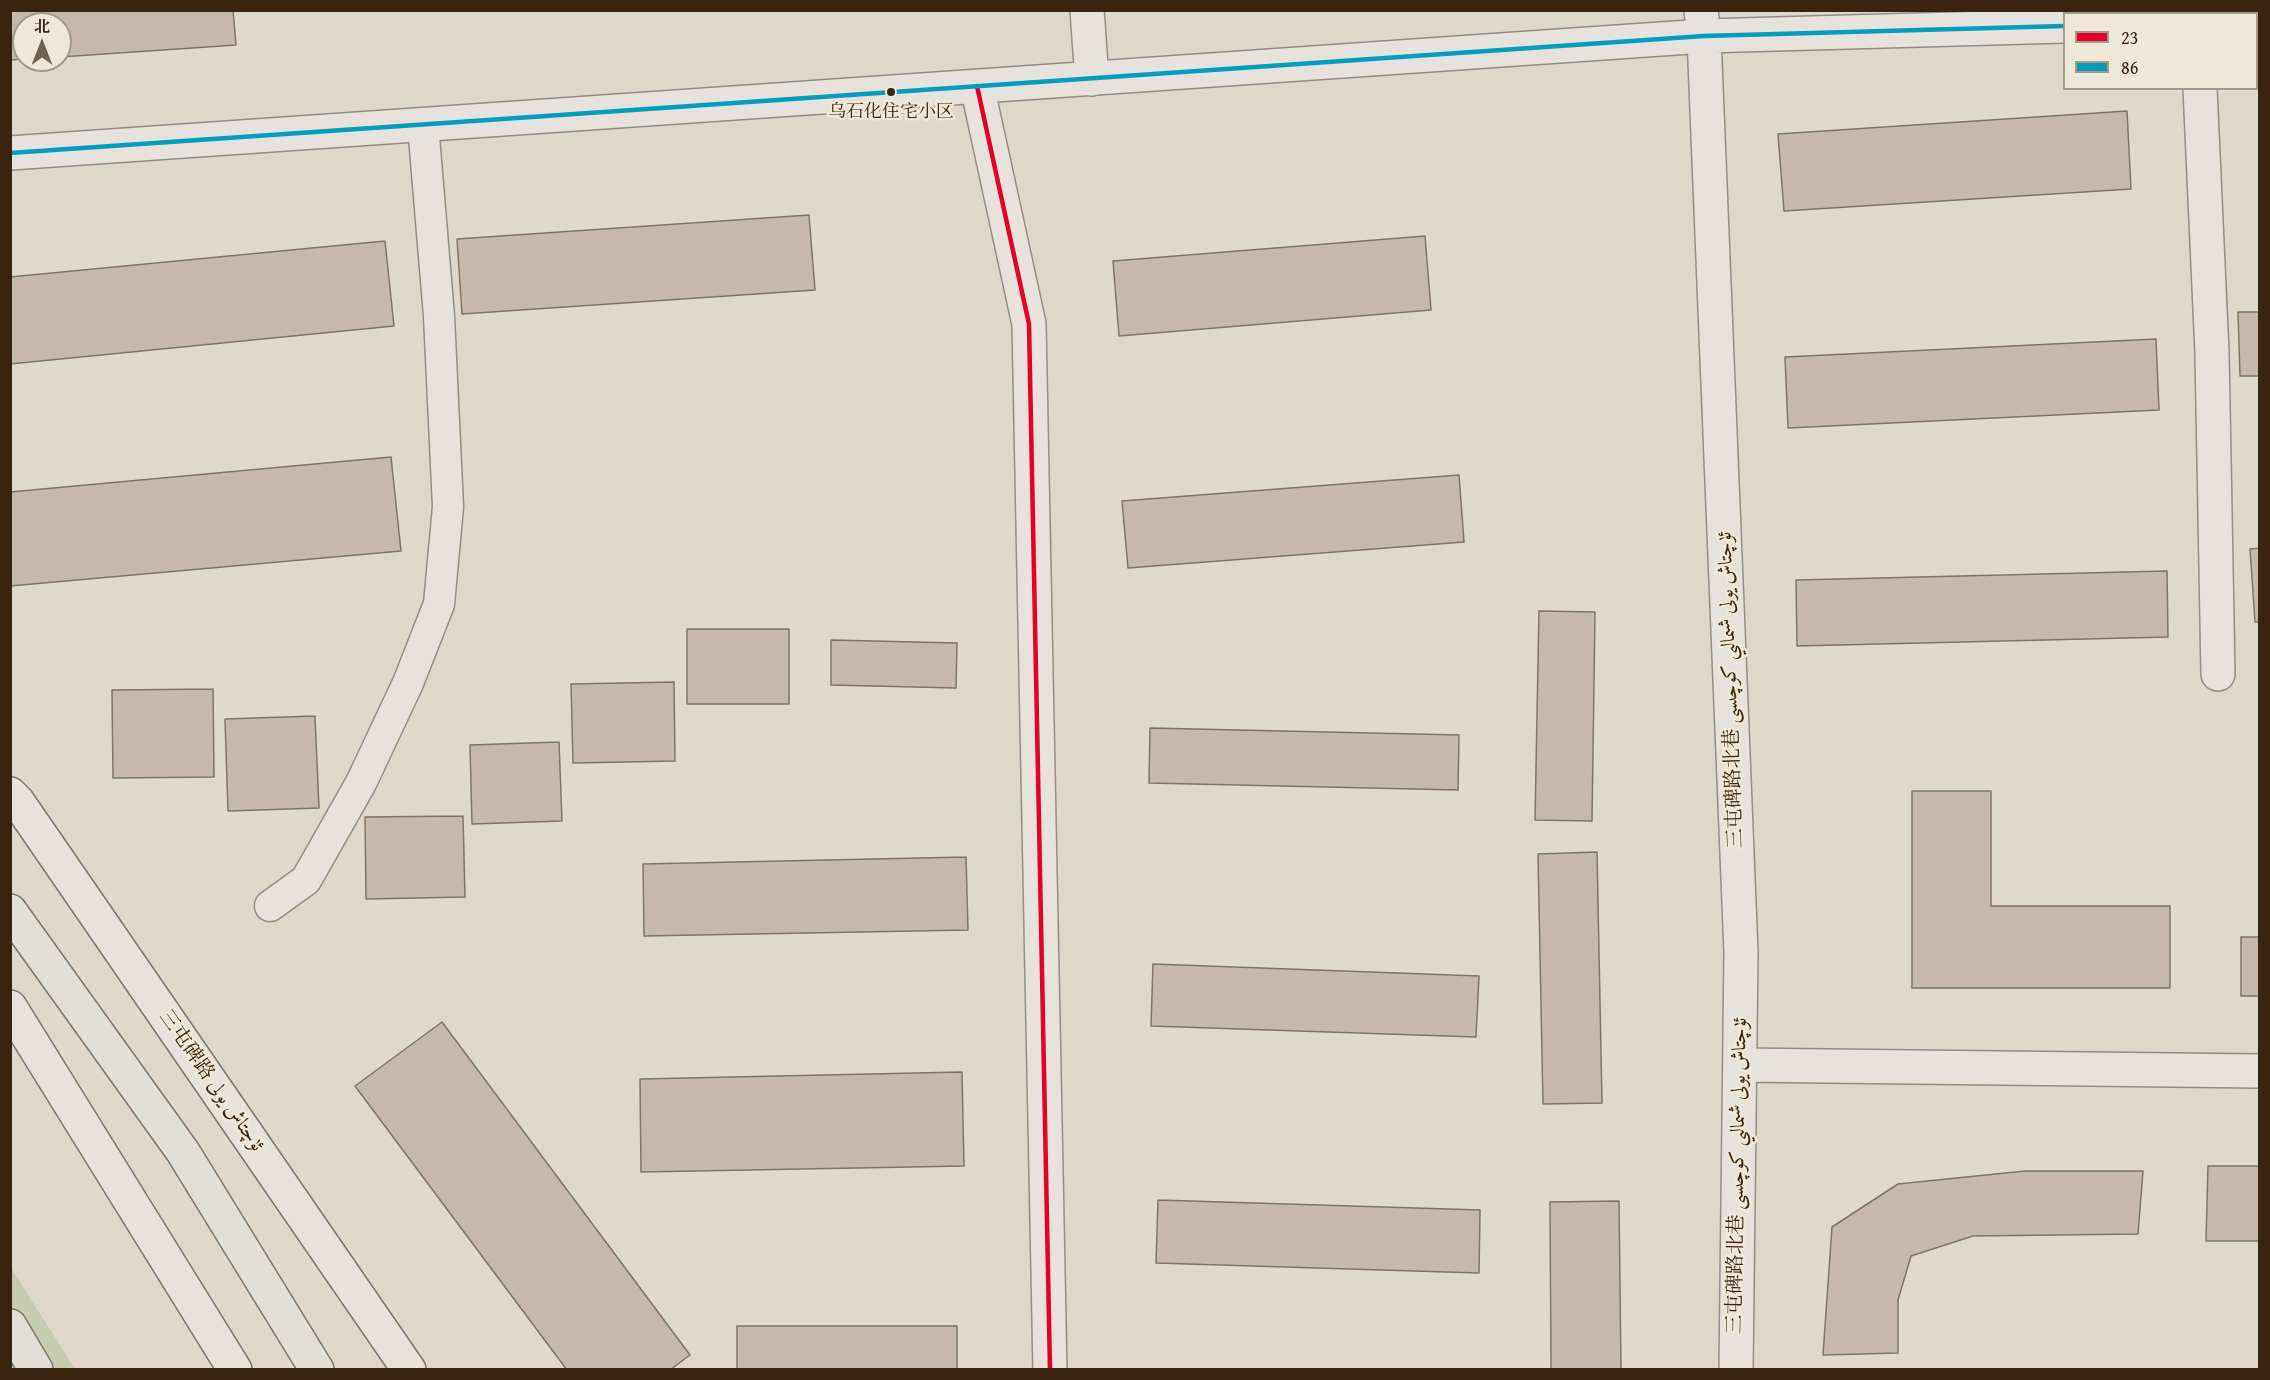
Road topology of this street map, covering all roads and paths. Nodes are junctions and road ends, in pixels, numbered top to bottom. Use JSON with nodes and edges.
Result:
{"nodes":[{"id":1,"x":1086,"y":10,"type":"edge"},
{"id":2,"x":1702,"y":23,"type":"edge"},
{"id":3,"x":2063,"y":26,"type":"edge"},
{"id":4,"x":1092,"y":79,"type":"junction"},
{"id":5,"x":977,"y":86,"type":"junction"},
{"id":6,"x":2200,"y":90,"type":"edge"},
{"id":7,"x":423,"y":125,"type":"junction"},
{"id":8,"x":10,"y":153,"type":"edge"},
{"id":9,"x":2218,"y":674,"type":"dead end"},
{"id":10,"x":10,"y":794,"type":"edge"},
{"id":11,"x":270,"y":906,"type":"dead end"},
{"id":12,"x":10,"y":911,"type":"edge"},
{"id":13,"x":10,"y":1006,"type":"edge"},
{"id":14,"x":1740,"y":1065,"type":"junction"},
{"id":15,"x":2259,"y":1071,"type":"edge"},
{"id":16,"x":10,"y":1326,"type":"edge"},
{"id":17,"x":36,"y":1370,"type":"edge"},
{"id":18,"x":235,"y":1370,"type":"edge"},
{"id":19,"x":317,"y":1370,"type":"edge"},
{"id":20,"x":409,"y":1370,"type":"edge"},
{"id":21,"x":1050,"y":1370,"type":"edge"},
{"id":22,"x":1736,"y":1370,"type":"edge"}],
"edges":[{"from":1,"to":4,"type":"street"},
{"from":2,"to":3,"type":"street"},
{"from":2,"to":4,"type":"street"},
{"from":2,"to":14,"type":"street","name":"三屯碑路北巷 ئۈچتاش يولى شىمالىي كوچىسى"},
{"from":4,"to":5,"type":"street"},
{"from":5,"to":7,"type":"street"},
{"from":5,"to":21,"type":"street"},
{"from":6,"to":9,"type":"street"},
{"from":7,"to":8,"type":"street"},
{"from":7,"to":11,"type":"lane"},
{"from":10,"to":20,"type":"street","name":"三屯碑路 ئۈچتاش يولى"},
{"from":12,"to":19,"type":"highway"},
{"from":13,"to":18,"type":"street"},
{"from":14,"to":15,"type":"street"},
{"from":14,"to":22,"type":"street","name":"三屯碑路北巷 ئۈچتاش يولى شىمالىي كوچىسى"},
{"from":16,"to":17,"type":"highway"}]}
